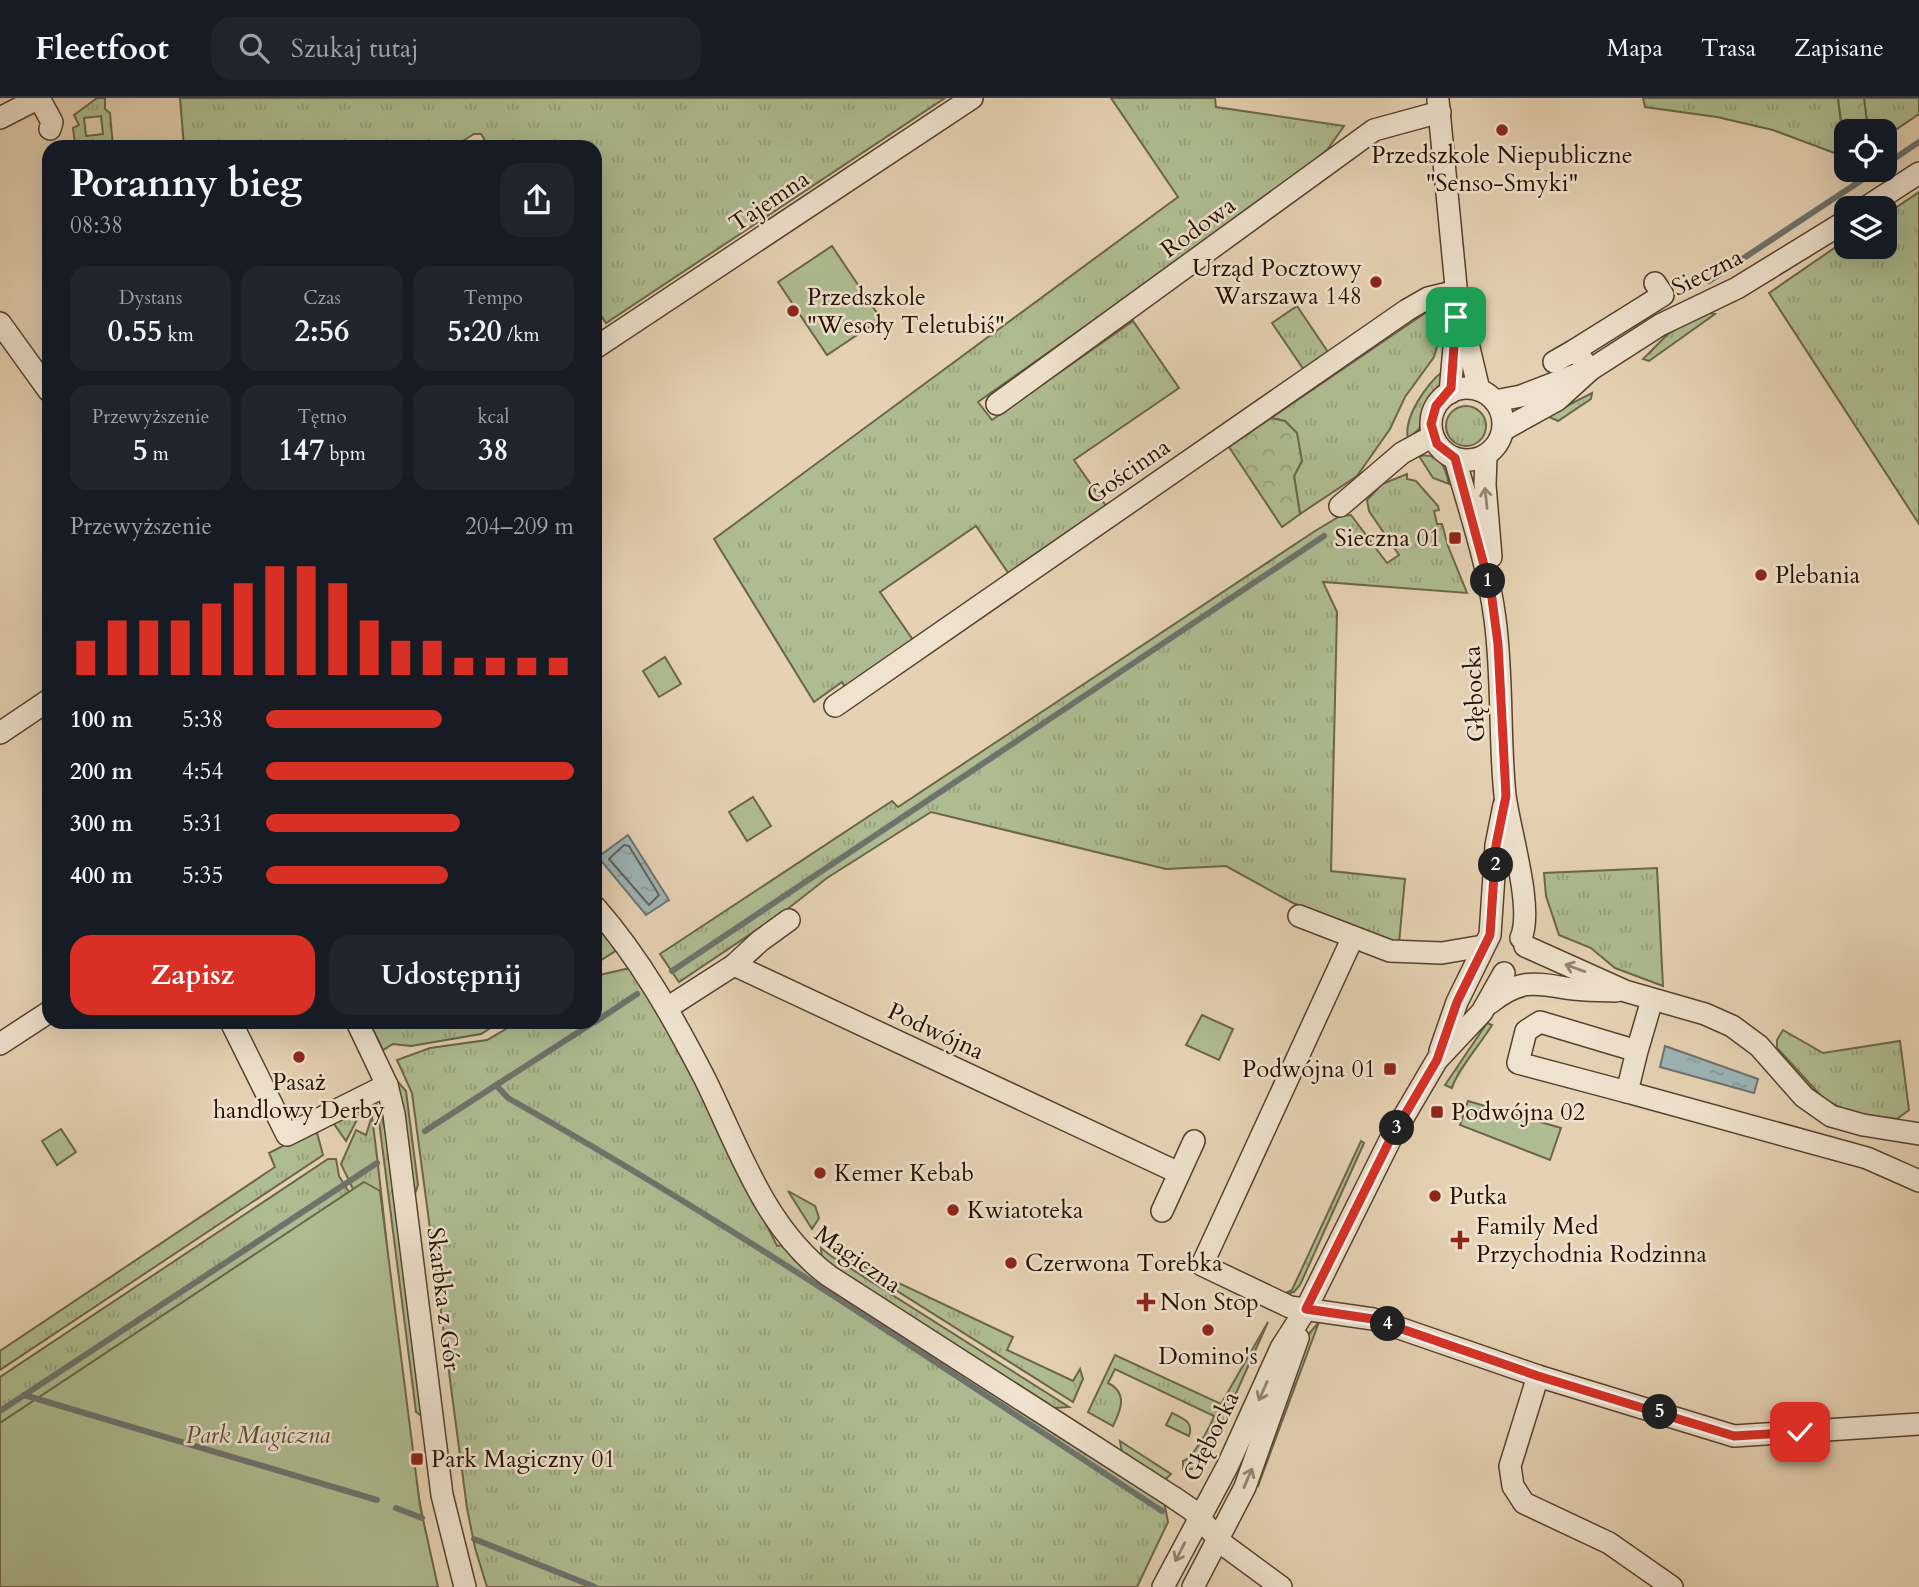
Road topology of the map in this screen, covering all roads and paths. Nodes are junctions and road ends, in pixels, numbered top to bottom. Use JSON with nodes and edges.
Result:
{"nodes":[{"id":1,"x":972,"y":98,"type":"edge"},
{"id":2,"x":36,"y":99,"type":"edge"},
{"id":3,"x":1439,"y":105,"type":"edge"},
{"id":4,"x":0,"y":118,"type":"edge"},
{"id":5,"x":1919,"y":173,"type":"edge"},
{"id":6,"x":1884,"y":196,"type":"edge"},
{"id":7,"x":1834,"y":229,"type":"edge"},
{"id":8,"x":1655,"y":283,"type":"dead end"},
{"id":9,"x":1457,"y":294,"type":"junction"},
{"id":10,"x":0,"y":323,"type":"edge"},
{"id":11,"x":602,"y":343,"type":"edge"},
{"id":12,"x":1575,"y":350,"type":"junction"},
{"id":13,"x":1554,"y":362,"type":"dead end"},
{"id":14,"x":1590,"y":370,"type":"junction"},
{"id":15,"x":42,"y":381,"type":"edge"},
{"id":16,"x":1450,"y":393,"type":"junction"},
{"id":17,"x":1487,"y":396,"type":"junction"},
{"id":18,"x":997,"y":404,"type":"dead end"},
{"id":19,"x":1503,"y":430,"type":"junction"},
{"id":20,"x":1433,"y":436,"type":"junction"},
{"id":21,"x":1486,"y":455,"type":"junction"},
{"id":22,"x":1455,"y":458,"type":"junction"},
{"id":23,"x":1339,"y":506,"type":"dead end"},
{"id":24,"x":1491,"y":591,"type":"junction"},
{"id":25,"x":42,"y":705,"type":"edge"},
{"id":26,"x":835,"y":706,"type":"dead end"},
{"id":27,"x":0,"y":733,"type":"edge"},
{"id":28,"x":1506,"y":796,"type":"junction"},
{"id":29,"x":1298,"y":916,"type":"dead end"},
{"id":30,"x":602,"y":917,"type":"edge"},
{"id":31,"x":789,"y":920,"type":"dead end"},
{"id":32,"x":1353,"y":937,"type":"junction"},
{"id":33,"x":1523,"y":942,"type":"junction"},
{"id":34,"x":1485,"y":945,"type":"junction"},
{"id":35,"x":734,"y":965,"type":"junction"},
{"id":36,"x":1510,"y":971,"type":"junction"},
{"id":37,"x":1545,"y":984,"type":"junction"},
{"id":38,"x":1625,"y":991,"type":"junction"},
{"id":39,"x":1652,"y":1000,"type":"junction"},
{"id":40,"x":1488,"y":1004,"type":"junction"},
{"id":41,"x":667,"y":1008,"type":"junction"},
{"id":42,"x":42,"y":1017,"type":"edge"},
{"id":43,"x":234,"y":1029,"type":"edge"},
{"id":44,"x":360,"y":1029,"type":"edge"},
{"id":45,"x":0,"y":1044,"type":"edge"},
{"id":46,"x":1637,"y":1051,"type":"junction"},
{"id":47,"x":1437,"y":1060,"type":"junction"},
{"id":48,"x":387,"y":1085,"type":"junction"},
{"id":49,"x":1627,"y":1092,"type":"junction"},
{"id":50,"x":1919,"y":1134,"type":"edge"},
{"id":51,"x":1194,"y":1141,"type":"dead end"},
{"id":52,"x":1179,"y":1173,"type":"junction"},
{"id":53,"x":1919,"y":1181,"type":"edge"},
{"id":54,"x":1162,"y":1211,"type":"dead end"},
{"id":55,"x":1306,"y":1309,"type":"junction"},
{"id":56,"x":1538,"y":1376,"type":"junction"},
{"id":57,"x":1919,"y":1424,"type":"edge"},
{"id":58,"x":1198,"y":1518,"type":"junction"},
{"id":59,"x":1216,"y":1538,"type":"junction"},
{"id":60,"x":464,"y":1587,"type":"edge"},
{"id":61,"x":1163,"y":1587,"type":"edge"},
{"id":62,"x":1193,"y":1587,"type":"edge"},
{"id":63,"x":1281,"y":1587,"type":"edge"},
{"id":64,"x":1672,"y":1587,"type":"edge"}],
"edges":[{"from":1,"to":11,"type":"street","name":"Tajemna"},
{"from":2,"to":4,"type":"street"},
{"from":3,"to":9,"type":"street"},
{"from":3,"to":18,"type":"street","name":"Rodowa"},
{"from":5,"to":6,"type":"street"},
{"from":7,"to":14,"type":"street","name":"Sieczna"},
{"from":8,"to":12,"type":"street"},
{"from":9,"to":16,"type":"street"},
{"from":9,"to":17,"type":"street"},
{"from":9,"to":26,"type":"street","name":"Gościnna"},
{"from":10,"to":15,"type":"street"},
{"from":12,"to":13,"type":"street"},
{"from":12,"to":14,"type":"street"},
{"from":14,"to":17,"type":"street","name":"Sieczna"},
{"from":14,"to":19,"type":"street","name":"Sieczna"},
{"from":16,"to":17,"type":"street"},
{"from":16,"to":20,"type":"street"},
{"from":17,"to":19,"type":"street"},
{"from":19,"to":21,"type":"street"},
{"from":20,"to":22,"type":"street","name":"Głębocka"},
{"from":20,"to":23,"type":"street"},
{"from":21,"to":22,"type":"street"},
{"from":24,"to":21,"type":"street","name":"Głębocka","one_way":true},
{"from":22,"to":24,"type":"street","name":"Głębocka"},
{"from":24,"to":28,"type":"street","name":"Głębocka"},
{"from":25,"to":27,"type":"street"},
{"from":28,"to":33,"type":"street","name":"Głębocka"},
{"from":28,"to":34,"type":"street","name":"Głębocka"},
{"from":29,"to":32,"type":"street"},
{"from":30,"to":41,"type":"street","name":"Magiczna"},
{"from":31,"to":35,"type":"street"},
{"from":32,"to":34,"type":"street"},
{"from":32,"to":55,"type":"street"},
{"from":33,"to":34,"type":"street"},
{"from":33,"to":36,"type":"street","name":"Głębocka"},
{"from":38,"to":33,"type":"street","one_way":true},
{"from":34,"to":36,"type":"street"},
{"from":34,"to":47,"type":"street","name":"Głębocka"},
{"from":35,"to":41,"type":"street"},
{"from":35,"to":52,"type":"street","name":"Podwójna"},
{"from":36,"to":37,"type":"street"},
{"from":36,"to":40,"type":"street","name":"Głębocka"},
{"from":37,"to":38,"type":"street"},
{"from":37,"to":40,"type":"street"},
{"from":38,"to":39,"type":"street"},
{"from":39,"to":46,"type":"street"},
{"from":39,"to":50,"type":"street"},
{"from":40,"to":47,"type":"street","name":"Głębocka"},
{"from":41,"to":58,"type":"street","name":"Magiczna"},
{"from":42,"to":45,"type":"street"},
{"from":43,"to":48,"type":"street"},
{"from":44,"to":48,"type":"street","name":"Skarbka z Gór"},
{"from":46,"to":49,"type":"street"},
{"from":46,"to":49,"type":"street"},
{"from":47,"to":55,"type":"street","name":"Głębocka"},
{"from":48,"to":60,"type":"street","name":"Skarbka z Gór"},
{"from":49,"to":53,"type":"street"},
{"from":51,"to":52,"type":"street"},
{"from":52,"to":54,"type":"street"},
{"from":55,"to":56,"type":"street"},
{"from":55,"to":58,"type":"street","name":"Głębocka","one_way":true},
{"from":59,"to":55,"type":"street","name":"Głębocka","one_way":true},
{"from":56,"to":57,"type":"street"},
{"from":56,"to":64,"type":"street"},
{"from":58,"to":59,"type":"street","name":"Magiczna"},
{"from":58,"to":61,"type":"street","name":"Głębocka","one_way":true},
{"from":59,"to":62,"type":"street","name":"Głębocka"},
{"from":59,"to":63,"type":"street","name":"Magiczna"}]}
